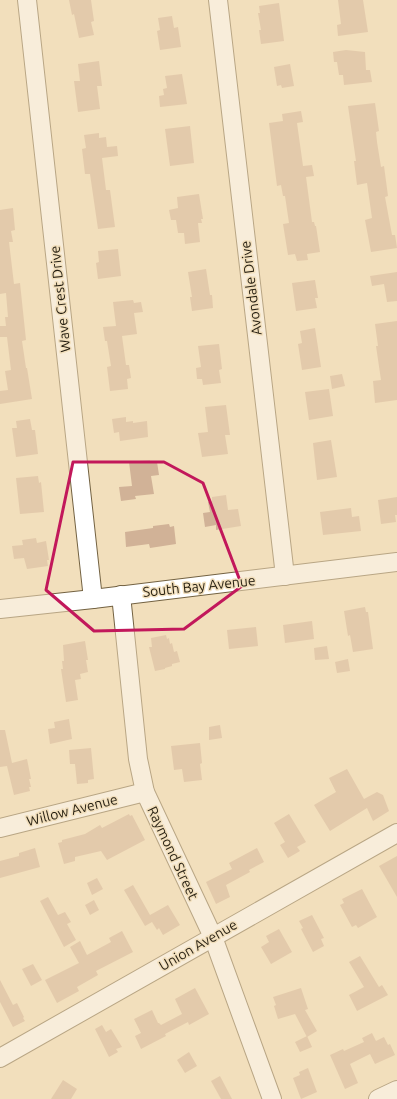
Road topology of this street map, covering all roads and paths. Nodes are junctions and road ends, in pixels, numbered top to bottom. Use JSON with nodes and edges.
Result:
{"nodes":[{"id":1,"x":27,"y":0,"type":"edge"},
{"id":2,"x":218,"y":0,"type":"edge"},
{"id":3,"x":397,"y":562,"type":"edge"},
{"id":4,"x":285,"y":576,"type":"junction"},
{"id":5,"x":121,"y":594,"type":"junction"},
{"id":6,"x":92,"y":599,"type":"junction"},
{"id":7,"x":0,"y":609,"type":"edge"},
{"id":8,"x":145,"y":792,"type":"junction"},
{"id":9,"x":0,"y":828,"type":"edge"},
{"id":10,"x":397,"y":833,"type":"edge"},
{"id":11,"x":213,"y":937,"type":"junction"},
{"id":12,"x":0,"y":1058,"type":"edge"},
{"id":13,"x":397,"y":1090,"type":"edge"},
{"id":14,"x":272,"y":1099,"type":"edge"},
{"id":15,"x":378,"y":1099,"type":"edge"}],
"edges":[{"from":1,"to":6,"type":"street","name":"Wave Crest Drive"},
{"from":2,"to":4,"type":"street","name":"Avondale Drive"},
{"from":3,"to":4,"type":"street","name":"South Bay Avenue"},
{"from":4,"to":5,"type":"street","name":"South Bay Avenue"},
{"from":5,"to":6,"type":"street","name":"South Bay Avenue"},
{"from":5,"to":8,"type":"street","name":"Raymond Street"},
{"from":6,"to":7,"type":"street","name":"South Bay Avenue"},
{"from":8,"to":9,"type":"street","name":"Willow Avenue"},
{"from":8,"to":11,"type":"street","name":"Raymond Street"},
{"from":10,"to":11,"type":"street","name":"Union Avenue"},
{"from":11,"to":12,"type":"street","name":"Union Avenue"},
{"from":11,"to":14,"type":"street","name":"Raymond Street"},
{"from":13,"to":15,"type":"street"}]}
